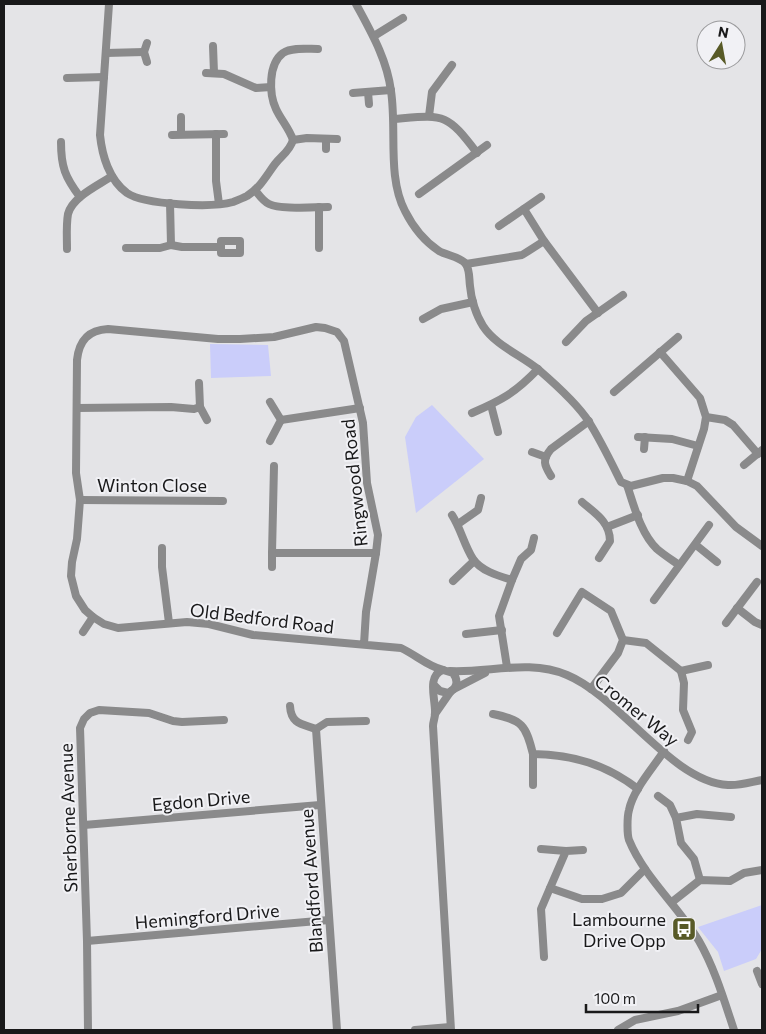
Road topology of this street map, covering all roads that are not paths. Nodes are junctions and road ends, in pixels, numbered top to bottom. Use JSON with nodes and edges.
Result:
{"nodes":[{"id":1,"x":109,"y":4,"type":"edge"},
{"id":2,"x":356,"y":4,"type":"edge"},
{"id":3,"x":388,"y":16,"type":"dead end"},
{"id":4,"x":403,"y":18,"type":"dead end"},
{"id":5,"x":394,"y":24,"type":"junction"},
{"id":6,"x":374,"y":36,"type":"junction"},
{"id":7,"x":148,"y":43,"type":"dead end"},
{"id":8,"x":213,"y":46,"type":"dead end"},
{"id":9,"x":318,"y":49,"type":"dead end"},
{"id":10,"x":144,"y":52,"type":"junction"},
{"id":11,"x":106,"y":53,"type":"junction"},
{"id":12,"x":147,"y":62,"type":"dead end"},
{"id":13,"x":452,"y":65,"type":"dead end"},
{"id":14,"x":104,"y":77,"type":"junction"},
{"id":15,"x":67,"y":78,"type":"dead end"},
{"id":16,"x":271,"y":87,"type":"junction"},
{"id":17,"x":391,"y":90,"type":"junction"},
{"id":18,"x":368,"y":92,"type":"junction"},
{"id":19,"x":353,"y":93,"type":"dead end"},
{"id":20,"x":369,"y":104,"type":"dead end"},
{"id":21,"x":429,"y":116,"type":"junction"},
{"id":22,"x":181,"y":117,"type":"dead end"},
{"id":23,"x":394,"y":119,"type":"junction"},
{"id":24,"x":172,"y":134,"type":"dead end"},
{"id":25,"x":181,"y":134,"type":"junction"},
{"id":26,"x":326,"y":139,"type":"junction"},
{"id":27,"x":337,"y":139,"type":"dead end"},
{"id":28,"x":293,"y":140,"type":"junction"},
{"id":29,"x":61,"y":142,"type":"dead end"},
{"id":30,"x":487,"y":145,"type":"dead end"},
{"id":31,"x":326,"y":149,"type":"dead end"},
{"id":32,"x":477,"y":153,"type":"junction"},
{"id":33,"x":112,"y":176,"type":"junction"},
{"id":34,"x":255,"y":190,"type":"junction"},
{"id":35,"x":419,"y":194,"type":"dead end"},
{"id":36,"x":80,"y":197,"type":"junction"},
{"id":37,"x":541,"y":197,"type":"dead end"},
{"id":38,"x":170,"y":203,"type":"junction"},
{"id":39,"x":219,"y":204,"type":"junction"},
{"id":40,"x":328,"y":206,"type":"dead end"},
{"id":41,"x":319,"y":207,"type":"junction"},
{"id":42,"x":524,"y":209,"type":"junction"},
{"id":43,"x":499,"y":226,"type":"dead end"},
{"id":44,"x":544,"y":241,"type":"junction"},
{"id":45,"x":171,"y":245,"type":"junction"},
{"id":46,"x":221,"y":247,"type":"dead end"},
{"id":47,"x":126,"y":248,"type":"dead end"},
{"id":48,"x":319,"y":248,"type":"dead end"},
{"id":49,"x":67,"y":249,"type":"dead end"},
{"id":50,"x":466,"y":264,"type":"junction"},
{"id":51,"x":623,"y":294,"type":"dead end"},
{"id":52,"x":473,"y":302,"type":"junction"},
{"id":53,"x":598,"y":313,"type":"junction"},
{"id":54,"x":423,"y":319,"type":"dead end"},
{"id":55,"x":678,"y":337,"type":"dead end"},
{"id":56,"x":262,"y":338,"type":"joint"},
{"id":57,"x":566,"y":342,"type":"dead end"},
{"id":58,"x":660,"y":352,"type":"junction"},
{"id":59,"x":538,"y":369,"type":"junction"},
{"id":60,"x":199,"y":383,"type":"dead end"},
{"id":61,"x":614,"y":392,"type":"dead end"},
{"id":62,"x":270,"y":402,"type":"dead end"},
{"id":63,"x":491,"y":406,"type":"junction"},
{"id":64,"x":77,"y":408,"type":"junction"},
{"id":65,"x":200,"y":408,"type":"junction"},
{"id":66,"x":360,"y":408,"type":"junction"},
{"id":67,"x":472,"y":412,"type":"dead end"},
{"id":68,"x":706,"y":417,"type":"junction"},
{"id":69,"x":207,"y":420,"type":"dead end"},
{"id":70,"x":281,"y":420,"type":"junction"},
{"id":71,"x":589,"y":421,"type":"junction"},
{"id":72,"x":498,"y":432,"type":"dead end"},
{"id":73,"x":270,"y":441,"type":"dead end"},
{"id":74,"x":698,"y":446,"type":"junction"},
{"id":75,"x":644,"y":449,"type":"dead end"},
{"id":76,"x":532,"y":452,"type":"dead end"},
{"id":77,"x":760,"y":452,"type":"edge"},
{"id":78,"x":546,"y":457,"type":"junction"},
{"id":79,"x":744,"y":465,"type":"dead end"},
{"id":80,"x":274,"y":466,"type":"dead end"},
{"id":81,"x":552,"y":476,"type":"dead end"},
{"id":82,"x":686,"y":482,"type":"junction"},
{"id":83,"x":627,"y":486,"type":"junction"},
{"id":84,"x":482,"y":498,"type":"dead end"},
{"id":85,"x":80,"y":500,"type":"junction"},
{"id":86,"x":223,"y":501,"type":"dead end"},
{"id":87,"x":582,"y":502,"type":"dead end"},
{"id":88,"x":452,"y":515,"type":"dead end"},
{"id":89,"x":638,"y":515,"type":"junction"},
{"id":90,"x":458,"y":524,"type":"junction"},
{"id":91,"x":710,"y":526,"type":"dead end"},
{"id":92,"x":607,"y":527,"type":"junction"},
{"id":93,"x":534,"y":538,"type":"dead end"},
{"id":94,"x":696,"y":545,"type":"junction"},
{"id":95,"x":762,"y":546,"type":"edge"},
{"id":96,"x":162,"y":548,"type":"dead end"},
{"id":97,"x":376,"y":553,"type":"junction"},
{"id":98,"x":272,"y":554,"type":"junction"},
{"id":99,"x":599,"y":558,"type":"dead end"},
{"id":100,"x":474,"y":561,"type":"junction"},
{"id":101,"x":717,"y":562,"type":"dead end"},
{"id":102,"x":679,"y":566,"type":"junction"},
{"id":103,"x":272,"y":567,"type":"dead end"},
{"id":104,"x":512,"y":580,"type":"junction"},
{"id":105,"x":454,"y":581,"type":"dead end"},
{"id":106,"x":757,"y":582,"type":"dead end"},
{"id":107,"x":654,"y":600,"type":"dead end"},
{"id":108,"x":737,"y":608,"type":"junction"},
{"id":109,"x":93,"y":617,"type":"junction"},
{"id":110,"x":169,"y":623,"type":"junction"},
{"id":111,"x":726,"y":623,"type":"dead end"},
{"id":112,"x":762,"y":625,"type":"edge"},
{"id":113,"x":502,"y":630,"type":"junction"},
{"id":114,"x":83,"y":632,"type":"dead end"},
{"id":115,"x":557,"y":633,"type":"dead end"},
{"id":116,"x":466,"y":634,"type":"dead end"},
{"id":117,"x":623,"y":640,"type":"junction"},
{"id":118,"x":364,"y":644,"type":"junction"},
{"id":119,"x":425,"y":664,"type":"junction"},
{"id":120,"x":708,"y":665,"type":"dead end"},
{"id":121,"x":507,"y":667,"type":"junction"},
{"id":122,"x":447,"y":670,"type":"junction"},
{"id":123,"x":489,"y":671,"type":"junction"},
{"id":124,"x":681,"y":671,"type":"junction"},
{"id":125,"x":433,"y":683,"type":"junction"},
{"id":126,"x":591,"y":689,"type":"junction"},
{"id":127,"x":453,"y":690,"type":"junction"},
{"id":128,"x":290,"y":706,"type":"dead end"},
{"id":129,"x":435,"y":714,"type":"junction"},
{"id":130,"x":493,"y":714,"type":"dead end"},
{"id":131,"x":224,"y":720,"type":"dead end"},
{"id":132,"x":366,"y":721,"type":"dead end"},
{"id":133,"x":316,"y":729,"type":"junction"},
{"id":134,"x":688,"y":740,"type":"dead end"},
{"id":135,"x":664,"y":751,"type":"junction"},
{"id":136,"x":533,"y":754,"type":"junction"},
{"id":137,"x":762,"y":780,"type":"edge"},
{"id":138,"x":533,"y":785,"type":"dead end"},
{"id":139,"x":638,"y":789,"type":"junction"},
{"id":140,"x":658,"y":796,"type":"dead end"},
{"id":141,"x":320,"y":805,"type":"junction"},
{"id":142,"x":731,"y":817,"type":"dead end"},
{"id":143,"x":676,"y":818,"type":"junction"},
{"id":144,"x":84,"y":825,"type":"junction"},
{"id":145,"x":541,"y":848,"type":"dead end"},
{"id":146,"x":582,"y":850,"type":"dead end"},
{"id":147,"x":566,"y":851,"type":"junction"},
{"id":148,"x":645,"y":869,"type":"junction"},
{"id":149,"x":762,"y":870,"type":"edge"},
{"id":150,"x":700,"y":880,"type":"junction"},
{"id":151,"x":550,"y":888,"type":"junction"},
{"id":152,"x":672,"y":902,"type":"junction"},
{"id":153,"x":329,"y":920,"type":"junction"},
{"id":154,"x":87,"y":941,"type":"junction"},
{"id":155,"x":544,"y":957,"type":"dead end"},
{"id":156,"x":757,"y":971,"type":"dead end"},
{"id":157,"x":762,"y":984,"type":"edge"},
{"id":158,"x":722,"y":995,"type":"junction"},
{"id":159,"x":451,"y":1028,"type":"edge"},
{"id":160,"x":623,"y":1029,"type":"edge"},
{"id":161,"x":88,"y":1030,"type":"edge"},
{"id":162,"x":337,"y":1030,"type":"edge"},
{"id":163,"x":415,"y":1030,"type":"edge"},
{"id":164,"x":734,"y":1030,"type":"edge"}],
"edges":[{"from":1,"to":11,"type":"street"},
{"from":2,"to":6,"type":"street"},
{"from":3,"to":5,"type":"street"},
{"from":4,"to":5,"type":"street"},
{"from":5,"to":6,"type":"street"},
{"from":6,"to":17,"type":"street"},
{"from":7,"to":10,"type":"street"},
{"from":8,"to":16,"type":"street"},
{"from":9,"to":16,"type":"street"},
{"from":10,"to":11,"type":"street"},
{"from":10,"to":12,"type":"street"},
{"from":11,"to":14,"type":"street"},
{"from":13,"to":21,"type":"street"},
{"from":14,"to":15,"type":"street"},
{"from":14,"to":33,"type":"street"},
{"from":16,"to":28,"type":"street"},
{"from":17,"to":18,"type":"street"},
{"from":17,"to":23,"type":"street"},
{"from":18,"to":19,"type":"street"},
{"from":18,"to":20,"type":"street"},
{"from":21,"to":23,"type":"street"},
{"from":21,"to":32,"type":"street"},
{"from":22,"to":25,"type":"street"},
{"from":23,"to":50,"type":"street"},
{"from":24,"to":25,"type":"street"},
{"from":25,"to":39,"type":"street"},
{"from":26,"to":27,"type":"street"},
{"from":26,"to":28,"type":"street"},
{"from":26,"to":31,"type":"street"},
{"from":28,"to":34,"type":"street"},
{"from":29,"to":36,"type":"street"},
{"from":30,"to":32,"type":"street"},
{"from":32,"to":35,"type":"street"},
{"from":33,"to":36,"type":"street"},
{"from":33,"to":38,"type":"street"},
{"from":34,"to":39,"type":"street"},
{"from":34,"to":41,"type":"street"},
{"from":36,"to":49,"type":"street"},
{"from":37,"to":42,"type":"street"},
{"from":38,"to":39,"type":"street"},
{"from":38,"to":45,"type":"street"},
{"from":40,"to":41,"type":"street"},
{"from":41,"to":48,"type":"street"},
{"from":42,"to":43,"type":"street"},
{"from":42,"to":44,"type":"street"},
{"from":44,"to":50,"type":"street"},
{"from":44,"to":53,"type":"street"},
{"from":45,"to":46,"type":"street"},
{"from":45,"to":47,"type":"street"},
{"from":50,"to":52,"type":"street"},
{"from":51,"to":53,"type":"street"},
{"from":52,"to":54,"type":"street"},
{"from":52,"to":59,"type":"street"},
{"from":53,"to":57,"type":"street"},
{"from":55,"to":58,"type":"street"},
{"from":56,"to":64,"type":"street","name":"Old Bedford Road"},
{"from":56,"to":66,"type":"street","name":"Ringwood Road"},
{"from":58,"to":61,"type":"street"},
{"from":58,"to":68,"type":"street"},
{"from":59,"to":63,"type":"street"},
{"from":59,"to":71,"type":"street"},
{"from":60,"to":65,"type":"street"},
{"from":62,"to":70,"type":"street"},
{"from":63,"to":67,"type":"street"},
{"from":63,"to":72,"type":"street"},
{"from":64,"to":65,"type":"street"},
{"from":64,"to":85,"type":"street","name":"Old Bedford Road"},
{"from":65,"to":69,"type":"street"},
{"from":66,"to":70,"type":"street","name":"Ringwood Road"},
{"from":66,"to":97,"type":"street","name":"Ringwood Road"},
{"from":68,"to":74,"type":"street"},
{"from":68,"to":77,"type":"street"},
{"from":70,"to":73,"type":"street"},
{"from":71,"to":78,"type":"street"},
{"from":71,"to":83,"type":"street"},
{"from":74,"to":75,"type":"street"},
{"from":74,"to":82,"type":"street"},
{"from":76,"to":78,"type":"street"},
{"from":77,"to":79,"type":"street"},
{"from":78,"to":81,"type":"street"},
{"from":80,"to":98,"type":"street"},
{"from":82,"to":83,"type":"street"},
{"from":82,"to":95,"type":"street"},
{"from":83,"to":89,"type":"street"},
{"from":84,"to":90,"type":"street"},
{"from":85,"to":86,"type":"street","name":"Winton Close"},
{"from":85,"to":109,"type":"street","name":"Old Bedford Road"},
{"from":87,"to":92,"type":"street"},
{"from":88,"to":90,"type":"street"},
{"from":89,"to":92,"type":"street"},
{"from":89,"to":102,"type":"street"},
{"from":90,"to":100,"type":"street"},
{"from":91,"to":94,"type":"street"},
{"from":92,"to":99,"type":"street"},
{"from":93,"to":104,"type":"street"},
{"from":94,"to":101,"type":"street"},
{"from":94,"to":102,"type":"street"},
{"from":96,"to":110,"type":"street"},
{"from":97,"to":98,"type":"street"},
{"from":97,"to":118,"type":"street","name":"Ringwood Road"},
{"from":98,"to":103,"type":"street"},
{"from":100,"to":104,"type":"street"},
{"from":100,"to":105,"type":"street"},
{"from":102,"to":107,"type":"street"},
{"from":104,"to":113,"type":"street"},
{"from":106,"to":108,"type":"street"},
{"from":108,"to":111,"type":"street"},
{"from":108,"to":112,"type":"street"},
{"from":109,"to":110,"type":"street","name":"Old Bedford Road"},
{"from":109,"to":114,"type":"street"},
{"from":110,"to":118,"type":"street","name":"Old Bedford Road"},
{"from":113,"to":116,"type":"street"},
{"from":113,"to":121,"type":"street"},
{"from":115,"to":117,"type":"street"},
{"from":117,"to":124,"type":"street"},
{"from":117,"to":126,"type":"street"},
{"from":118,"to":119,"type":"street","name":"Old Bedford Road"},
{"from":119,"to":122,"type":"street","name":"Old Bedford Road"},
{"from":119,"to":125,"type":"street"},
{"from":120,"to":124,"type":"street"},
{"from":121,"to":123,"type":"street","name":"Cromer Way"},
{"from":121,"to":126,"type":"street","name":"Cromer Way"},
{"from":122,"to":123,"type":"street","name":"Cromer Way"},
{"from":122,"to":125,"type":"street"},
{"from":122,"to":127,"type":"street"},
{"from":123,"to":127,"type":"street","name":"Cromer Way"},
{"from":124,"to":134,"type":"street"},
{"from":125,"to":127,"type":"street"},
{"from":125,"to":129,"type":"street"},
{"from":126,"to":135,"type":"street","name":"Cromer Way"},
{"from":127,"to":129,"type":"street"},
{"from":128,"to":133,"type":"street"},
{"from":129,"to":159,"type":"street"},
{"from":130,"to":136,"type":"street"},
{"from":131,"to":144,"type":"street","name":"Sherborne Avenue"},
{"from":132,"to":133,"type":"street"},
{"from":133,"to":141,"type":"street","name":"Blandford Avenue"},
{"from":135,"to":137,"type":"street","name":"Cromer Way"},
{"from":135,"to":139,"type":"street"},
{"from":136,"to":138,"type":"street"},
{"from":136,"to":139,"type":"street"},
{"from":139,"to":148,"type":"street"},
{"from":140,"to":143,"type":"street"},
{"from":141,"to":144,"type":"street","name":"Egdon Drive"},
{"from":141,"to":153,"type":"street","name":"Blandford Avenue"},
{"from":142,"to":143,"type":"street"},
{"from":143,"to":150,"type":"street"},
{"from":144,"to":154,"type":"street","name":"Sherborne Avenue"},
{"from":145,"to":147,"type":"street"},
{"from":146,"to":147,"type":"street"},
{"from":147,"to":151,"type":"street"},
{"from":148,"to":151,"type":"street"},
{"from":148,"to":152,"type":"street"},
{"from":149,"to":150,"type":"street"},
{"from":150,"to":152,"type":"street"},
{"from":151,"to":155,"type":"street"},
{"from":152,"to":158,"type":"street"},
{"from":153,"to":154,"type":"street","name":"Hemingford Drive"},
{"from":153,"to":162,"type":"street","name":"Blandford Avenue"},
{"from":154,"to":161,"type":"street","name":"Sherborne Avenue"},
{"from":156,"to":157,"type":"street"},
{"from":158,"to":160,"type":"street"},
{"from":158,"to":164,"type":"street"},
{"from":159,"to":163,"type":"street"}]}
